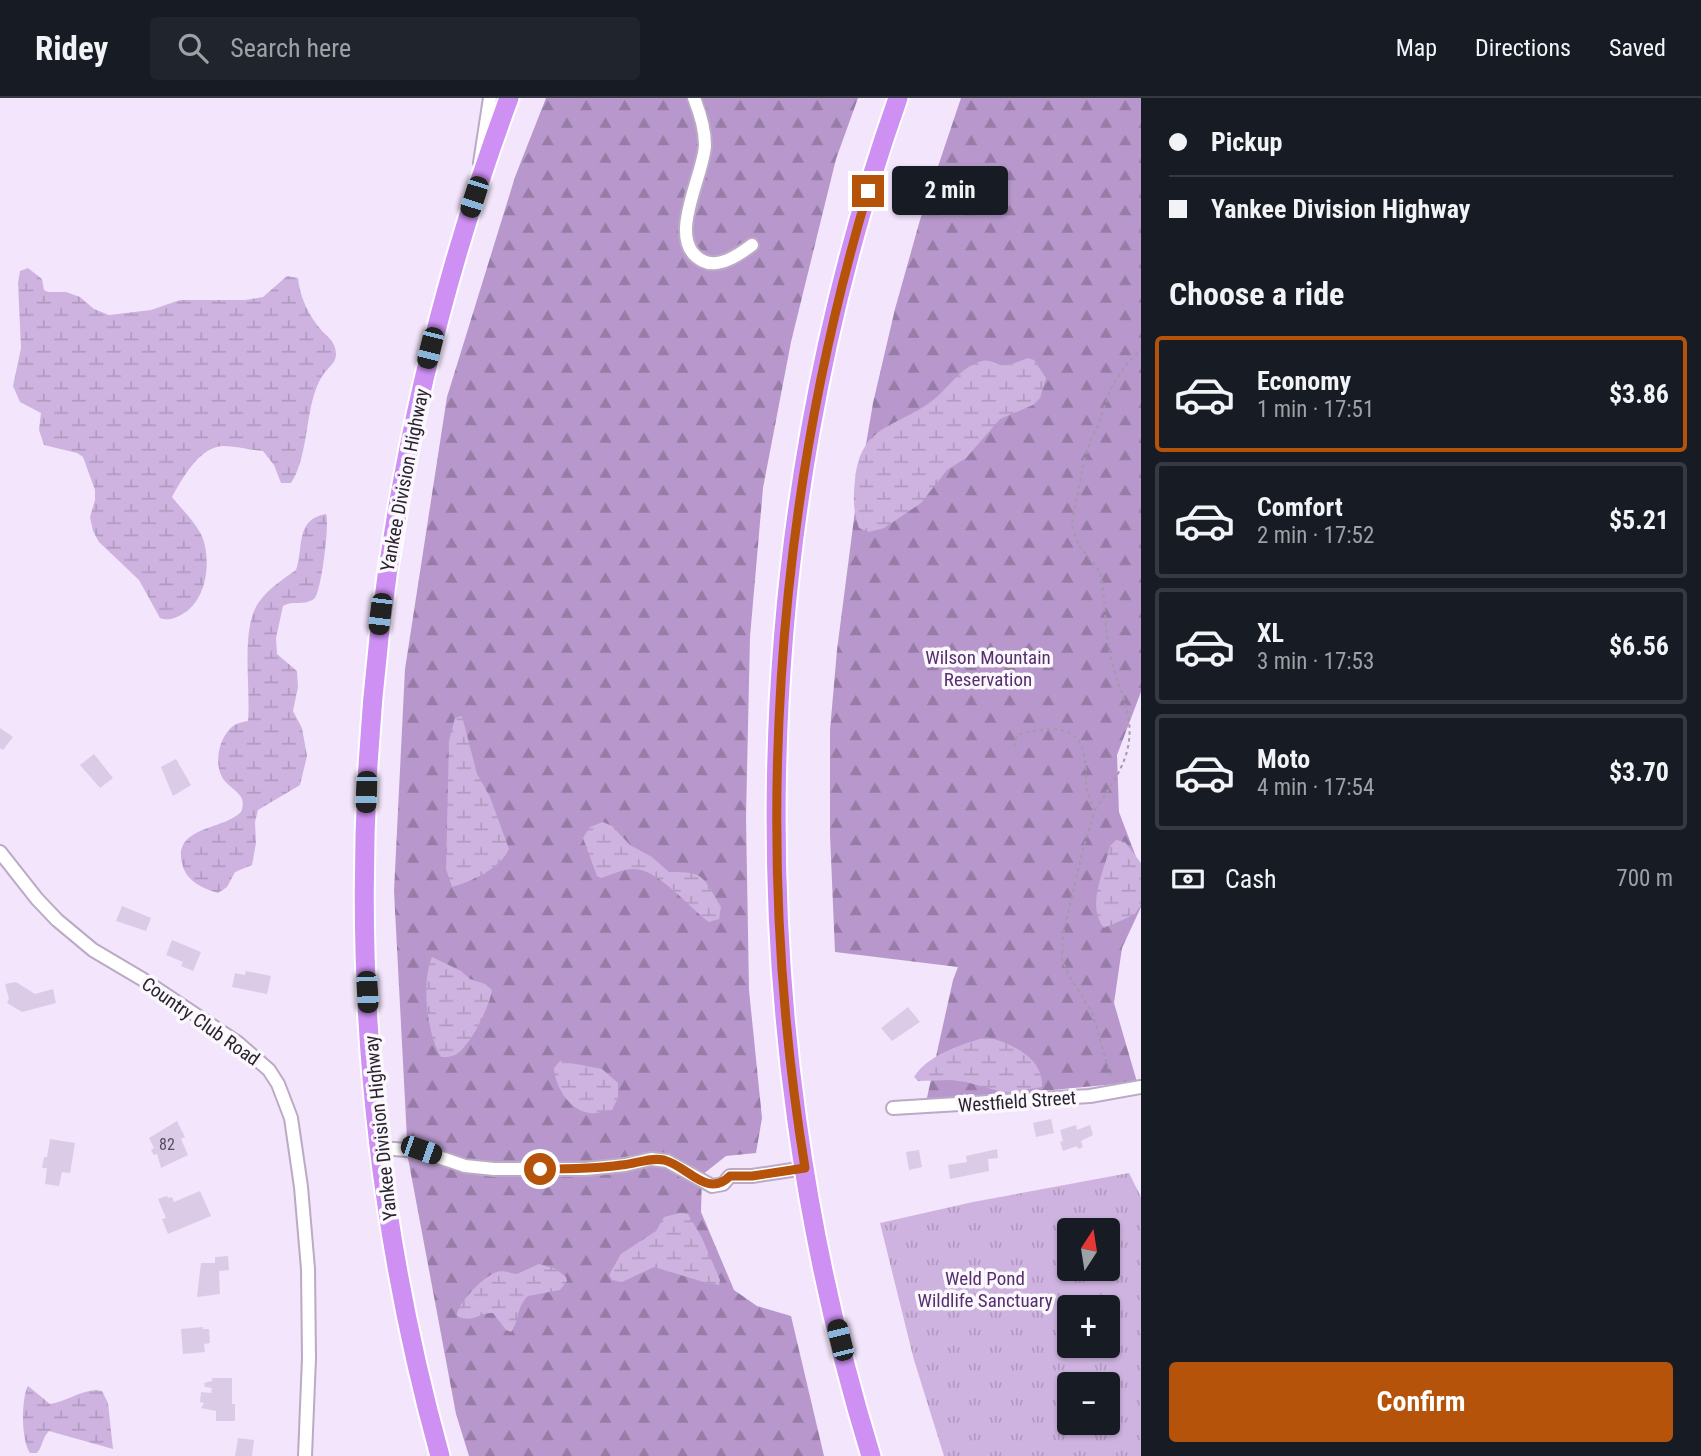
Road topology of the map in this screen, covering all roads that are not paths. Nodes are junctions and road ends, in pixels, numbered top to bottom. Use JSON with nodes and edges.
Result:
{"nodes":[{"id":1,"x":490,"y":98,"type":"edge"},
{"id":2,"x":509,"y":98,"type":"edge"},
{"id":3,"x":694,"y":98,"type":"edge"},
{"id":4,"x":898,"y":98,"type":"edge"},
{"id":5,"x":476,"y":191,"type":"junction"},
{"id":6,"x":752,"y":245,"type":"dead end"},
{"id":7,"x":0,"y":852,"type":"edge"},
{"id":8,"x":1141,"y":1087,"type":"edge"},
{"id":9,"x":892,"y":1108,"type":"dead end"},
{"id":10,"x":380,"y":1148,"type":"junction"},
{"id":11,"x":805,"y":1168,"type":"junction"},
{"id":12,"x":306,"y":1456,"type":"edge"},
{"id":13,"x":440,"y":1456,"type":"edge"},
{"id":14,"x":870,"y":1456,"type":"edge"}],
"edges":[{"from":1,"to":5,"type":"street"},
{"from":2,"to":5,"type":"highway","name":"Yankee Division Highway"},
{"from":3,"to":6,"type":"street"},
{"from":4,"to":11,"type":"highway"},
{"from":5,"to":10,"type":"highway","name":"Yankee Division Highway"},
{"from":7,"to":12,"type":"street","name":"Country Club Road"},
{"from":8,"to":9,"type":"street","name":"Westfield Street"},
{"from":10,"to":11,"type":"street"},
{"from":10,"to":13,"type":"highway","name":"Yankee Division Highway"},
{"from":11,"to":14,"type":"highway"}]}
